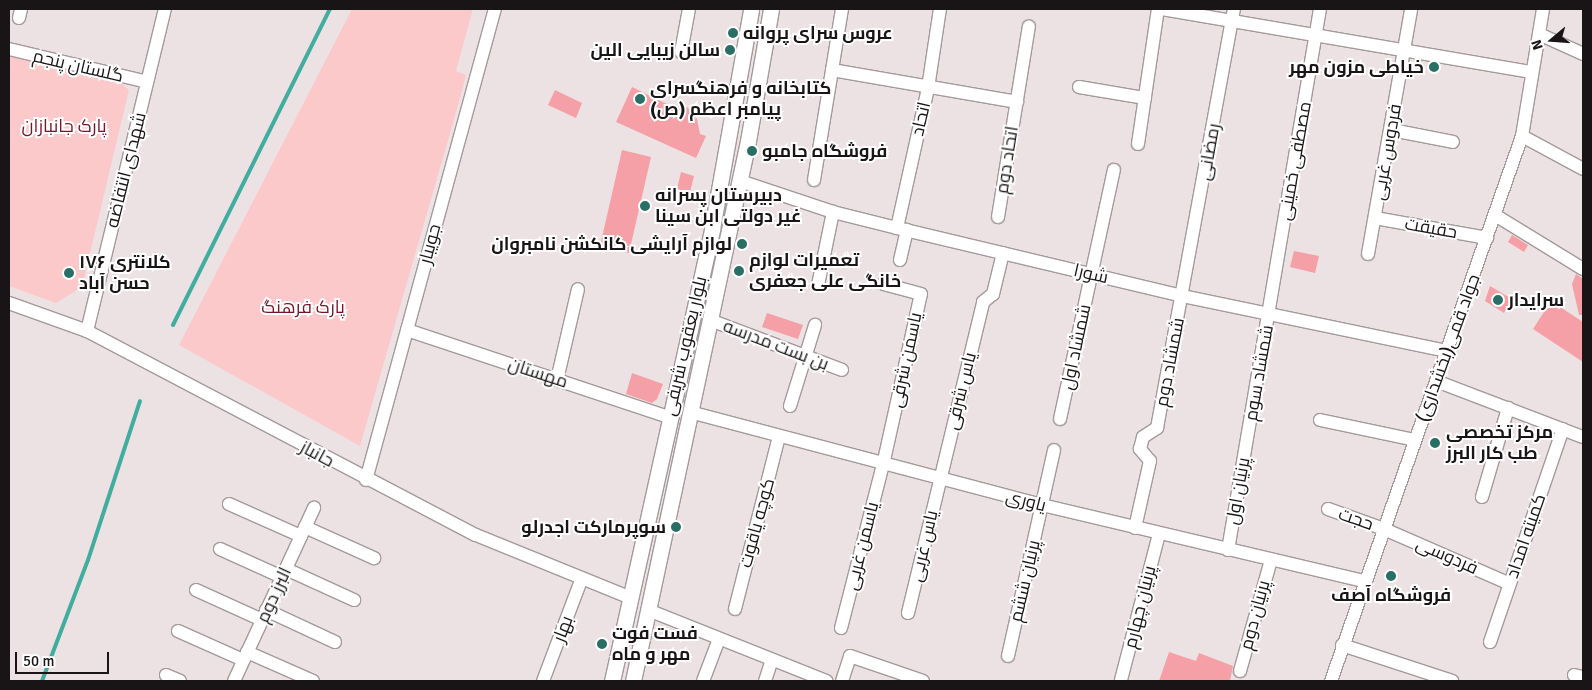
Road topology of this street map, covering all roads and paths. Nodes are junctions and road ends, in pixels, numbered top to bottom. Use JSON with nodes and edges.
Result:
{"nodes":[{"id":1,"x":165,"y":9,"type":"edge"},
{"id":2,"x":495,"y":9,"type":"edge"},
{"id":3,"x":689,"y":9,"type":"edge"},
{"id":4,"x":751,"y":9,"type":"edge"},
{"id":5,"x":771,"y":9,"type":"edge"},
{"id":6,"x":842,"y":9,"type":"edge"},
{"id":7,"x":940,"y":9,"type":"edge"},
{"id":8,"x":1158,"y":9,"type":"edge"},
{"id":9,"x":1162,"y":9,"type":"edge"},
{"id":10,"x":1320,"y":9,"type":"edge"},
{"id":11,"x":1411,"y":9,"type":"edge"},
{"id":12,"x":1543,"y":9,"type":"edge"},
{"id":13,"x":1233,"y":15,"type":"edge"},
{"id":14,"x":1028,"y":26,"type":"dead end"},
{"id":15,"x":1539,"y":34,"type":"junction"},
{"id":16,"x":1317,"y":36,"type":"junction"},
{"id":17,"x":9,"y":49,"type":"edge"},
{"id":18,"x":1405,"y":50,"type":"junction"},
{"id":19,"x":681,"y":52,"type":"dead end"},
{"id":20,"x":1583,"y":54,"type":"edge"},
{"id":21,"x":832,"y":70,"type":"junction"},
{"id":22,"x":1532,"y":72,"type":"junction"},
{"id":23,"x":147,"y":82,"type":"junction"},
{"id":24,"x":1079,"y":87,"type":"dead end"},
{"id":25,"x":928,"y":88,"type":"junction"},
{"id":26,"x":1145,"y":98,"type":"junction"},
{"id":27,"x":1017,"y":102,"type":"junction"},
{"id":28,"x":1392,"y":130,"type":"junction"},
{"id":29,"x":1522,"y":136,"type":"junction"},
{"id":30,"x":1453,"y":142,"type":"dead end"},
{"id":31,"x":1138,"y":144,"type":"dead end"},
{"id":32,"x":1583,"y":169,"type":"edge"},
{"id":33,"x":1114,"y":170,"type":"dead end"},
{"id":34,"x":721,"y":175,"type":"junction"},
{"id":35,"x":814,"y":180,"type":"dead end"},
{"id":36,"x":740,"y":181,"type":"junction"},
{"id":37,"x":833,"y":212,"type":"junction"},
{"id":38,"x":1495,"y":215,"type":"junction"},
{"id":39,"x":998,"y":217,"type":"dead end"},
{"id":40,"x":1375,"y":218,"type":"junction"},
{"id":41,"x":902,"y":229,"type":"junction"},
{"id":42,"x":1487,"y":238,"type":"junction"},
{"id":43,"x":1004,"y":254,"type":"junction"},
{"id":44,"x":1368,"y":254,"type":"dead end"},
{"id":45,"x":900,"y":260,"type":"dead end"},
{"id":46,"x":1583,"y":269,"type":"edge"},
{"id":47,"x":1091,"y":274,"type":"junction"},
{"id":48,"x":883,"y":284,"type":"dead end"},
{"id":49,"x":818,"y":285,"type":"dead end"},
{"id":50,"x":578,"y":289,"type":"dead end"},
{"id":51,"x":1183,"y":296,"type":"junction"},
{"id":52,"x":9,"y":303,"type":"edge"},
{"id":53,"x":1269,"y":314,"type":"junction"},
{"id":54,"x":710,"y":320,"type":"junction"},
{"id":55,"x":815,"y":325,"type":"dead end"},
{"id":56,"x":407,"y":330,"type":"junction"},
{"id":57,"x":86,"y":331,"type":"junction"},
{"id":58,"x":1446,"y":351,"type":"junction"},
{"id":59,"x":805,"y":356,"type":"junction"},
{"id":60,"x":842,"y":370,"type":"dead end"},
{"id":61,"x":557,"y":380,"type":"junction"},
{"id":62,"x":1436,"y":381,"type":"junction"},
{"id":63,"x":790,"y":406,"type":"dead end"},
{"id":64,"x":1508,"y":408,"type":"junction"},
{"id":65,"x":690,"y":412,"type":"junction"},
{"id":66,"x":669,"y":417,"type":"junction"},
{"id":67,"x":1060,"y":419,"type":"dead end"},
{"id":68,"x":1320,"y":420,"type":"dead end"},
{"id":69,"x":1563,"y":429,"type":"junction"},
{"id":70,"x":1248,"y":432,"type":"joint"},
{"id":71,"x":779,"y":437,"type":"junction"},
{"id":72,"x":1583,"y":437,"type":"edge"},
{"id":73,"x":1415,"y":440,"type":"junction"},
{"id":74,"x":1054,"y":450,"type":"dead end"},
{"id":75,"x":883,"y":465,"type":"junction"},
{"id":76,"x":939,"y":479,"type":"junction"},
{"id":77,"x":366,"y":480,"type":"junction"},
{"id":78,"x":1482,"y":497,"type":"dead end"},
{"id":79,"x":229,"y":504,"type":"dead end"},
{"id":80,"x":1042,"y":505,"type":"junction"},
{"id":81,"x":314,"y":508,"type":"dead end"},
{"id":82,"x":1328,"y":509,"type":"dead end"},
{"id":83,"x":1135,"y":528,"type":"junction"},
{"id":84,"x":1384,"y":529,"type":"junction"},
{"id":85,"x":303,"y":532,"type":"junction"},
{"id":86,"x":1158,"y":534,"type":"junction"},
{"id":87,"x":220,"y":549,"type":"dead end"},
{"id":88,"x":1228,"y":550,"type":"junction"},
{"id":89,"x":374,"y":558,"type":"dead end"},
{"id":90,"x":1270,"y":560,"type":"junction"},
{"id":91,"x":284,"y":573,"type":"junction"},
{"id":92,"x":582,"y":578,"type":"junction"},
{"id":93,"x":1364,"y":581,"type":"junction"},
{"id":94,"x":1510,"y":584,"type":"junction"},
{"id":95,"x":196,"y":590,"type":"dead end"},
{"id":96,"x":629,"y":598,"type":"junction"},
{"id":97,"x":354,"y":600,"type":"dead end"},
{"id":98,"x":735,"y":609,"type":"dead end"},
{"id":99,"x":648,"y":610,"type":"junction"},
{"id":100,"x":908,"y":613,"type":"dead end"},
{"id":101,"x":264,"y":615,"type":"junction"},
{"id":102,"x":841,"y":628,"type":"dead end"},
{"id":103,"x":178,"y":631,"type":"dead end"},
{"id":104,"x":719,"y":639,"type":"junction"},
{"id":105,"x":335,"y":642,"type":"dead end"},
{"id":106,"x":1490,"y":642,"type":"dead end"},
{"id":107,"x":1342,"y":645,"type":"junction"},
{"id":108,"x":245,"y":656,"type":"junction"},
{"id":109,"x":1008,"y":656,"type":"dead end"},
{"id":110,"x":772,"y":660,"type":"junction"},
{"id":111,"x":1240,"y":671,"type":"dead end"},
{"id":112,"x":166,"y":675,"type":"dead end"},
{"id":113,"x":1121,"y":680,"type":"edge"},
{"id":114,"x":180,"y":681,"type":"edge"},
{"id":115,"x":234,"y":681,"type":"edge"},
{"id":116,"x":313,"y":681,"type":"edge"},
{"id":117,"x":543,"y":681,"type":"edge"},
{"id":118,"x":612,"y":681,"type":"edge"},
{"id":119,"x":633,"y":681,"type":"edge"},
{"id":120,"x":703,"y":681,"type":"edge"},
{"id":121,"x":765,"y":681,"type":"edge"},
{"id":122,"x":826,"y":681,"type":"edge"},
{"id":123,"x":842,"y":681,"type":"edge"},
{"id":124,"x":922,"y":681,"type":"edge"},
{"id":125,"x":1331,"y":681,"type":"edge"},
{"id":126,"x":1452,"y":681,"type":"edge"}],
"edges":[{"from":1,"to":23,"type":"street","name":"شهدای انتفاضه"},
{"from":2,"to":56,"type":"street","name":"جویبار"},
{"from":3,"to":19,"type":"street"},
{"from":4,"to":34,"type":"main road","name":"بلوار یعقوب شریفی"},
{"from":5,"to":36,"type":"main road","name":"بلوار یعقوب شریفی"},
{"from":6,"to":21,"type":"street"},
{"from":7,"to":25,"type":"street","name":"اتحاد"},
{"from":8,"to":26,"type":"street"},
{"from":9,"to":13,"type":"street"},
{"from":10,"to":16,"type":"street","name":"مصطفی خمینی"},
{"from":11,"to":18,"type":"street","name":"فردوس غربی"},
{"from":12,"to":15,"type":"street","name":"جواد قمی(بخشداری)"},
{"from":13,"to":16,"type":"street"},
{"from":13,"to":51,"type":"street","name":"رمضانی"},
{"from":14,"to":27,"type":"street","name":"اتحاد دوم"},
{"from":15,"to":20,"type":"street"},
{"from":15,"to":22,"type":"street","name":"جواد قمی(بخشداری)"},
{"from":16,"to":18,"type":"street"},
{"from":16,"to":53,"type":"street","name":"مصطفی خمینی"},
{"from":17,"to":23,"type":"street","name":"گلستان پنجم"},
{"from":18,"to":22,"type":"street"},
{"from":18,"to":28,"type":"street","name":"فردوس غربی"},
{"from":21,"to":25,"type":"street","name":"اتحاد دوم"},
{"from":21,"to":35,"type":"street"},
{"from":22,"to":29,"type":"street","name":"جواد قمی(بخشداری)"},
{"from":23,"to":57,"type":"street","name":"شهدای انتفاضه"},
{"from":24,"to":26,"type":"street"},
{"from":25,"to":27,"type":"street","name":"اتحاد دوم"},
{"from":25,"to":41,"type":"street","name":"اتحاد"},
{"from":26,"to":31,"type":"street"},
{"from":27,"to":39,"type":"street","name":"اتحاد دوم"},
{"from":28,"to":30,"type":"street"},
{"from":28,"to":40,"type":"street","name":"فردوس غربی"},
{"from":29,"to":32,"type":"street"},
{"from":29,"to":38,"type":"street","name":"جواد قمی(بخشداری)"},
{"from":33,"to":47,"type":"street","name":"شمشاد اول"},
{"from":34,"to":36,"type":"main road"},
{"from":34,"to":66,"type":"main road","name":"بلوار یعقوب شریفی"},
{"from":36,"to":37,"type":"street","name":"شورا"},
{"from":36,"to":54,"type":"main road","name":"بلوار یعقوب شریفی"},
{"from":37,"to":41,"type":"street","name":"شورا"},
{"from":37,"to":49,"type":"street"},
{"from":38,"to":42,"type":"street","name":"جواد قمی(بخشداری)"},
{"from":38,"to":46,"type":"street"},
{"from":40,"to":42,"type":"street","name":"حقیقت"},
{"from":40,"to":44,"type":"street","name":"فردوس غربی"},
{"from":41,"to":43,"type":"street","name":"شورا"},
{"from":41,"to":45,"type":"street","name":"اتحاد"},
{"from":42,"to":58,"type":"street","name":"جواد قمی(بخشداری)"},
{"from":43,"to":47,"type":"street","name":"شورا"},
{"from":43,"to":76,"type":"street","name":"یاس شرقی"},
{"from":47,"to":51,"type":"street","name":"شورا"},
{"from":47,"to":67,"type":"street","name":"شمشاد اول"},
{"from":48,"to":75,"type":"street","name":"یاسمن شرقی"},
{"from":50,"to":61,"type":"street"},
{"from":51,"to":53,"type":"street","name":"شورا"},
{"from":51,"to":83,"type":"street","name":"شمشاد دوم"},
{"from":52,"to":57,"type":"street","name":"جانباز"},
{"from":53,"to":58,"type":"street","name":"شورا"},
{"from":53,"to":70,"type":"street","name":"شمشاد سوم"},
{"from":54,"to":59,"type":"street","name":"بن بست مدرسه"},
{"from":54,"to":65,"type":"main road","name":"بلوار یعقوب شریفی"},
{"from":55,"to":59,"type":"street"},
{"from":56,"to":61,"type":"street","name":"مهستان"},
{"from":56,"to":77,"type":"street","name":"جویبار"},
{"from":57,"to":77,"type":"street","name":"جانباز"},
{"from":58,"to":62,"type":"street","name":"جواد قمی(بخشداری)"},
{"from":59,"to":60,"type":"street","name":"بن بست مدرسه"},
{"from":59,"to":63,"type":"street"},
{"from":61,"to":66,"type":"street","name":"مهستان"},
{"from":62,"to":64,"type":"street"},
{"from":62,"to":73,"type":"street","name":"جواد قمی(بخشداری)"},
{"from":64,"to":69,"type":"street"},
{"from":64,"to":78,"type":"street"},
{"from":65,"to":66,"type":"main road"},
{"from":65,"to":71,"type":"street","name":"یاوری"},
{"from":65,"to":99,"type":"main road","name":"بلوار یعقوب شریفی"},
{"from":66,"to":96,"type":"main road","name":"بلوار یعقوب شریفی"},
{"from":68,"to":73,"type":"street"},
{"from":69,"to":72,"type":"street"},
{"from":69,"to":94,"type":"street","name":"کمیته امداد"},
{"from":70,"to":88,"type":"street","name":"پرنیان اول"},
{"from":71,"to":75,"type":"street","name":"یاوری"},
{"from":71,"to":98,"type":"street","name":"کوچه یاقوت"},
{"from":73,"to":84,"type":"street","name":"جواد قمی(بخشداری)"},
{"from":74,"to":80,"type":"street","name":"پرنیان ششم"},
{"from":75,"to":76,"type":"street","name":"یاوری"},
{"from":75,"to":102,"type":"street","name":"یاسمن غربی"},
{"from":76,"to":80,"type":"street","name":"یاوری"},
{"from":76,"to":100,"type":"street","name":"یاس غربی"},
{"from":77,"to":92,"type":"street","name":"جانباز"},
{"from":79,"to":85,"type":"street"},
{"from":80,"to":83,"type":"street","name":"یاوری"},
{"from":80,"to":109,"type":"street","name":"پرنیان ششم"},
{"from":81,"to":85,"type":"street","name":"البرز دوم"},
{"from":82,"to":84,"type":"street","name":"حجت"},
{"from":83,"to":86,"type":"street","name":"یاوری"},
{"from":84,"to":93,"type":"street","name":"جواد قمی(بخشداری)"},
{"from":84,"to":94,"type":"street","name":"فردوسی"},
{"from":85,"to":89,"type":"street"},
{"from":85,"to":91,"type":"street","name":"البرز دوم"},
{"from":86,"to":88,"type":"street","name":"یاوری"},
{"from":86,"to":113,"type":"street","name":"پرنیان چهارم"},
{"from":87,"to":91,"type":"street"},
{"from":88,"to":90,"type":"street","name":"یاوری"},
{"from":90,"to":93,"type":"street","name":"یاوری"},
{"from":90,"to":111,"type":"street","name":"پرنیان دوم"},
{"from":91,"to":97,"type":"street"},
{"from":91,"to":101,"type":"street","name":"البرز دوم"},
{"from":92,"to":96,"type":"street","name":"جانباز"},
{"from":92,"to":117,"type":"street","name":"بهار"},
{"from":93,"to":107,"type":"street","name":"جواد قمی(بخشداری)"},
{"from":94,"to":106,"type":"street","name":"کمیته امداد"},
{"from":95,"to":101,"type":"street"},
{"from":96,"to":99,"type":"main road"},
{"from":96,"to":118,"type":"main road","name":"بلوار یعقوب شریفی"},
{"from":99,"to":104,"type":"street"},
{"from":99,"to":119,"type":"main road","name":"بلوار یعقوب شریفی"},
{"from":101,"to":105,"type":"street"},
{"from":101,"to":108,"type":"street","name":"البرز دوم"},
{"from":103,"to":108,"type":"street"},
{"from":104,"to":110,"type":"street"},
{"from":104,"to":120,"type":"street"},
{"from":107,"to":125,"type":"street","name":"جواد قمی(بخشداری)"},
{"from":107,"to":126,"type":"street"},
{"from":108,"to":115,"type":"street","name":"البرز دوم"},
{"from":108,"to":116,"type":"street"},
{"from":110,"to":121,"type":"street"},
{"from":110,"to":122,"type":"street"},
{"from":112,"to":114,"type":"street"},
{"from":123,"to":124,"type":"street"}]}
